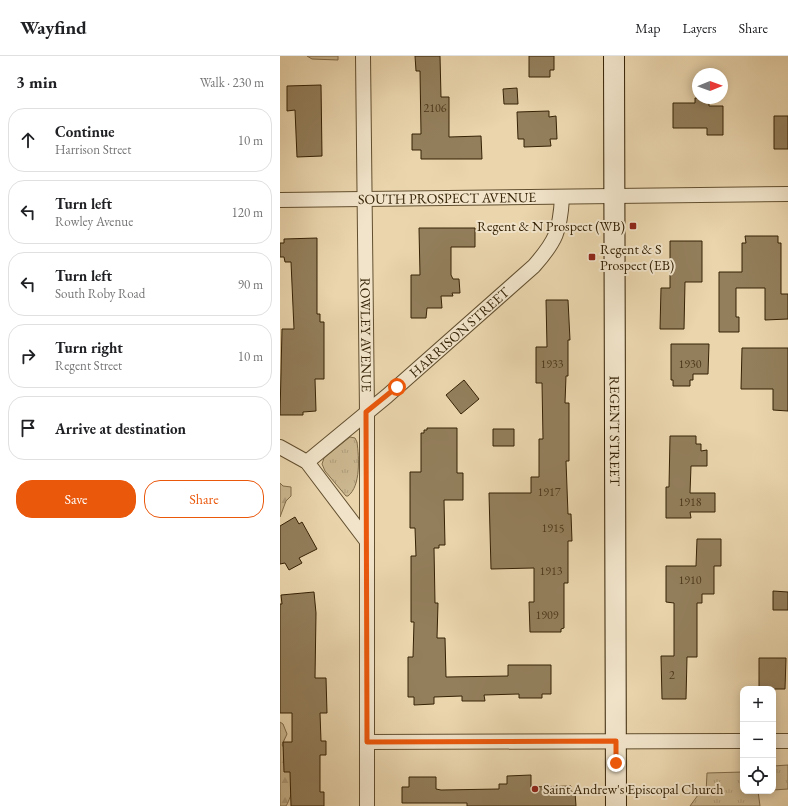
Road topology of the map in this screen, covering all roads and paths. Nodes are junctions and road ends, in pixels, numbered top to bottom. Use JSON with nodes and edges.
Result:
{"nodes":[{"id":1,"x":363,"y":56,"type":"edge"},
{"id":2,"x":614,"y":56,"type":"edge"},
{"id":3,"x":788,"y":194,"type":"edge"},
{"id":4,"x":614,"y":197,"type":"junction"},
{"id":5,"x":562,"y":198,"type":"junction"},
{"id":6,"x":365,"y":199,"type":"junction"},
{"id":7,"x":280,"y":200,"type":"edge"},
{"id":8,"x":366,"y":412,"type":"junction"},
{"id":9,"x":280,"y":448,"type":"edge"},
{"id":10,"x":307,"y":462,"type":"junction"},
{"id":11,"x":366,"y":540,"type":"junction"},
{"id":12,"x":616,"y":741,"type":"junction"},
{"id":13,"x":740,"y":741,"type":"edge"},
{"id":14,"x":776,"y":741,"type":"edge"},
{"id":15,"x":788,"y":741,"type":"edge"},
{"id":16,"x":367,"y":742,"type":"junction"},
{"id":17,"x":367,"y":806,"type":"edge"},
{"id":18,"x":616,"y":806,"type":"edge"}],
"edges":[{"from":1,"to":6,"type":"street","name":"ROWLEY AVENUE"},
{"from":2,"to":4,"type":"main road","name":"REGENT STREET"},
{"from":3,"to":4,"type":"street","name":"SOUTH PROSPECT AVENUE"},
{"from":4,"to":5,"type":"street","name":"SOUTH PROSPECT AVENUE"},
{"from":4,"to":12,"type":"main road","name":"REGENT STREET"},
{"from":5,"to":6,"type":"street","name":"SOUTH PROSPECT AVENUE"},
{"from":5,"to":8,"type":"street","name":"HARRISON STREET"},
{"from":6,"to":7,"type":"street","name":"SOUTH PROSPECT AVENUE"},
{"from":6,"to":8,"type":"street","name":"ROWLEY AVENUE"},
{"from":8,"to":10,"type":"street","name":"HARRISON STREET"},
{"from":8,"to":11,"type":"street","name":"ROWLEY AVENUE"},
{"from":9,"to":10,"type":"street"},
{"from":10,"to":11,"type":"street"},
{"from":11,"to":16,"type":"street","name":"ROWLEY AVENUE"},
{"from":12,"to":13,"type":"street"},
{"from":12,"to":16,"type":"street"},
{"from":12,"to":18,"type":"main road","name":"REGENT STREET"},
{"from":14,"to":15,"type":"street"},
{"from":16,"to":17,"type":"street","name":"ROWLEY AVENUE"}]}
